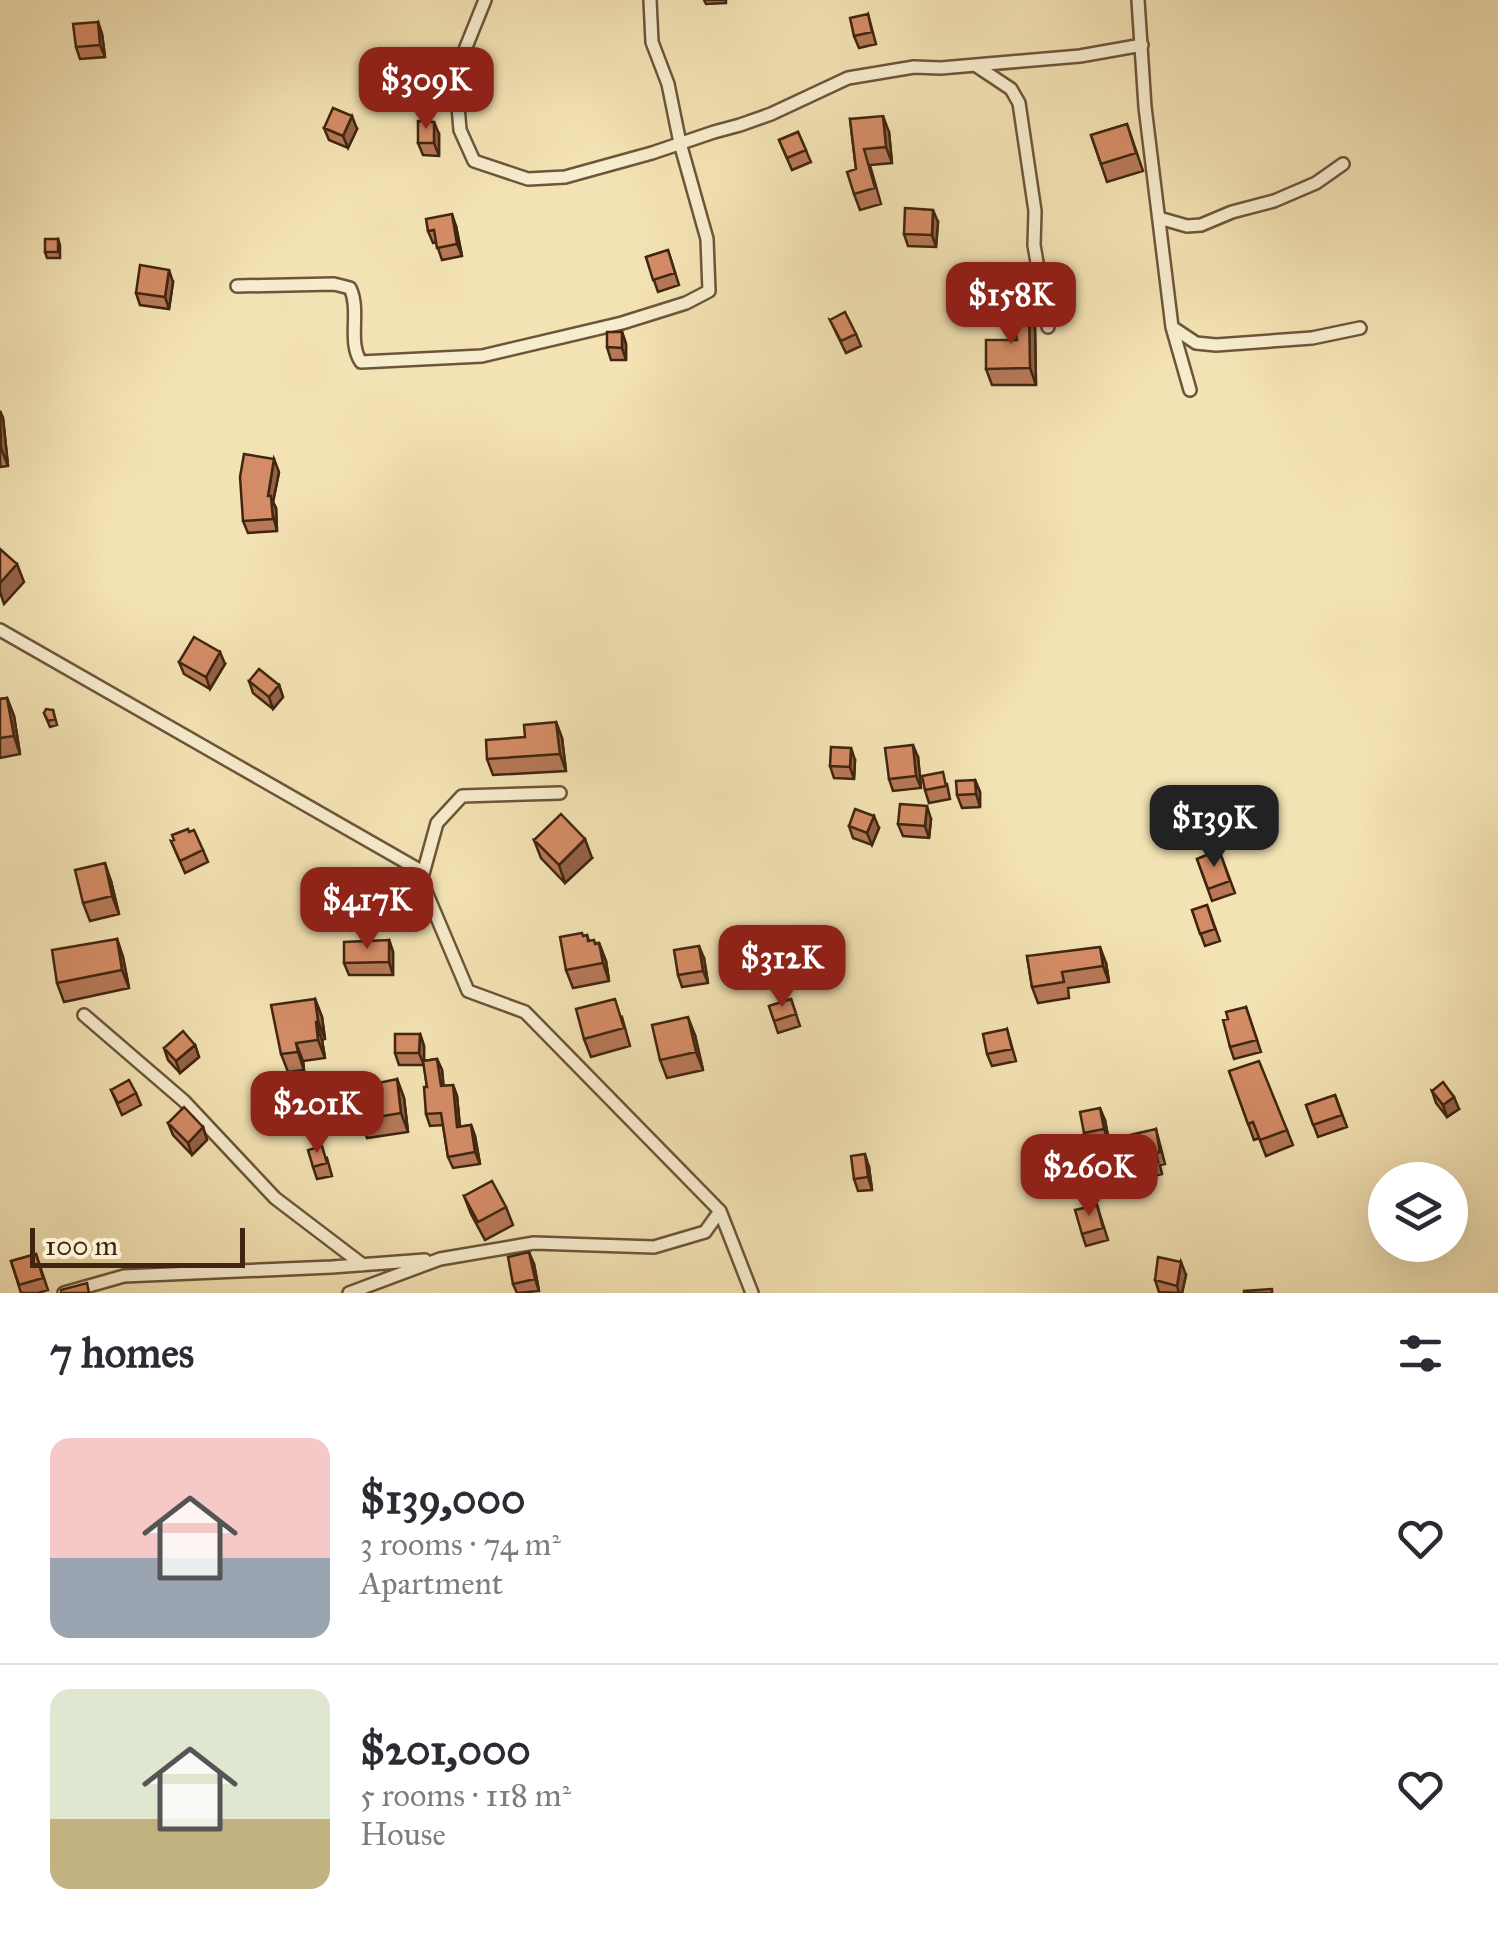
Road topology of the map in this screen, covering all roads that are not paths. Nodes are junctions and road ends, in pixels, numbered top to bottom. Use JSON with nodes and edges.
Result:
{"nodes":[{"id":1,"x":484,"y":0,"type":"edge"},
{"id":2,"x":650,"y":0,"type":"edge"},
{"id":3,"x":1138,"y":0,"type":"edge"},
{"id":4,"x":1142,"y":45,"type":"junction"},
{"id":5,"x":975,"y":65,"type":"junction"},
{"id":6,"x":680,"y":144,"type":"junction"},
{"id":7,"x":1343,"y":164,"type":"dead end"},
{"id":8,"x":1160,"y":218,"type":"junction"},
{"id":9,"x":238,"y":286,"type":"dead end"},
{"id":10,"x":1048,"y":327,"type":"dead end"},
{"id":11,"x":1172,"y":327,"type":"junction"},
{"id":12,"x":1360,"y":328,"type":"dead end"},
{"id":13,"x":1190,"y":390,"type":"dead end"},
{"id":14,"x":0,"y":630,"type":"edge"},
{"id":15,"x":560,"y":793,"type":"dead end"},
{"id":16,"x":421,"y":880,"type":"junction"},
{"id":17,"x":84,"y":1015,"type":"dead end"},
{"id":18,"x":720,"y":1211,"type":"junction"},
{"id":19,"x":440,"y":1259,"type":"junction"},
{"id":20,"x":363,"y":1265,"type":"junction"},
{"id":21,"x":64,"y":1293,"type":"edge"},
{"id":22,"x":348,"y":1293,"type":"edge"},
{"id":23,"x":752,"y":1293,"type":"edge"}],
"edges":[{"from":1,"to":6,"type":"street"},
{"from":2,"to":6,"type":"street"},
{"from":3,"to":4,"type":"street"},
{"from":4,"to":5,"type":"street"},
{"from":4,"to":8,"type":"street"},
{"from":5,"to":6,"type":"street"},
{"from":5,"to":10,"type":"street"},
{"from":6,"to":9,"type":"street"},
{"from":7,"to":8,"type":"street"},
{"from":8,"to":11,"type":"street"},
{"from":11,"to":12,"type":"street"},
{"from":11,"to":13,"type":"street"},
{"from":14,"to":16,"type":"street"},
{"from":15,"to":16,"type":"street"},
{"from":16,"to":18,"type":"street"},
{"from":17,"to":20,"type":"street"},
{"from":18,"to":19,"type":"street"},
{"from":18,"to":23,"type":"street"},
{"from":19,"to":20,"type":"street"},
{"from":19,"to":22,"type":"street"},
{"from":20,"to":21,"type":"street"}]}
